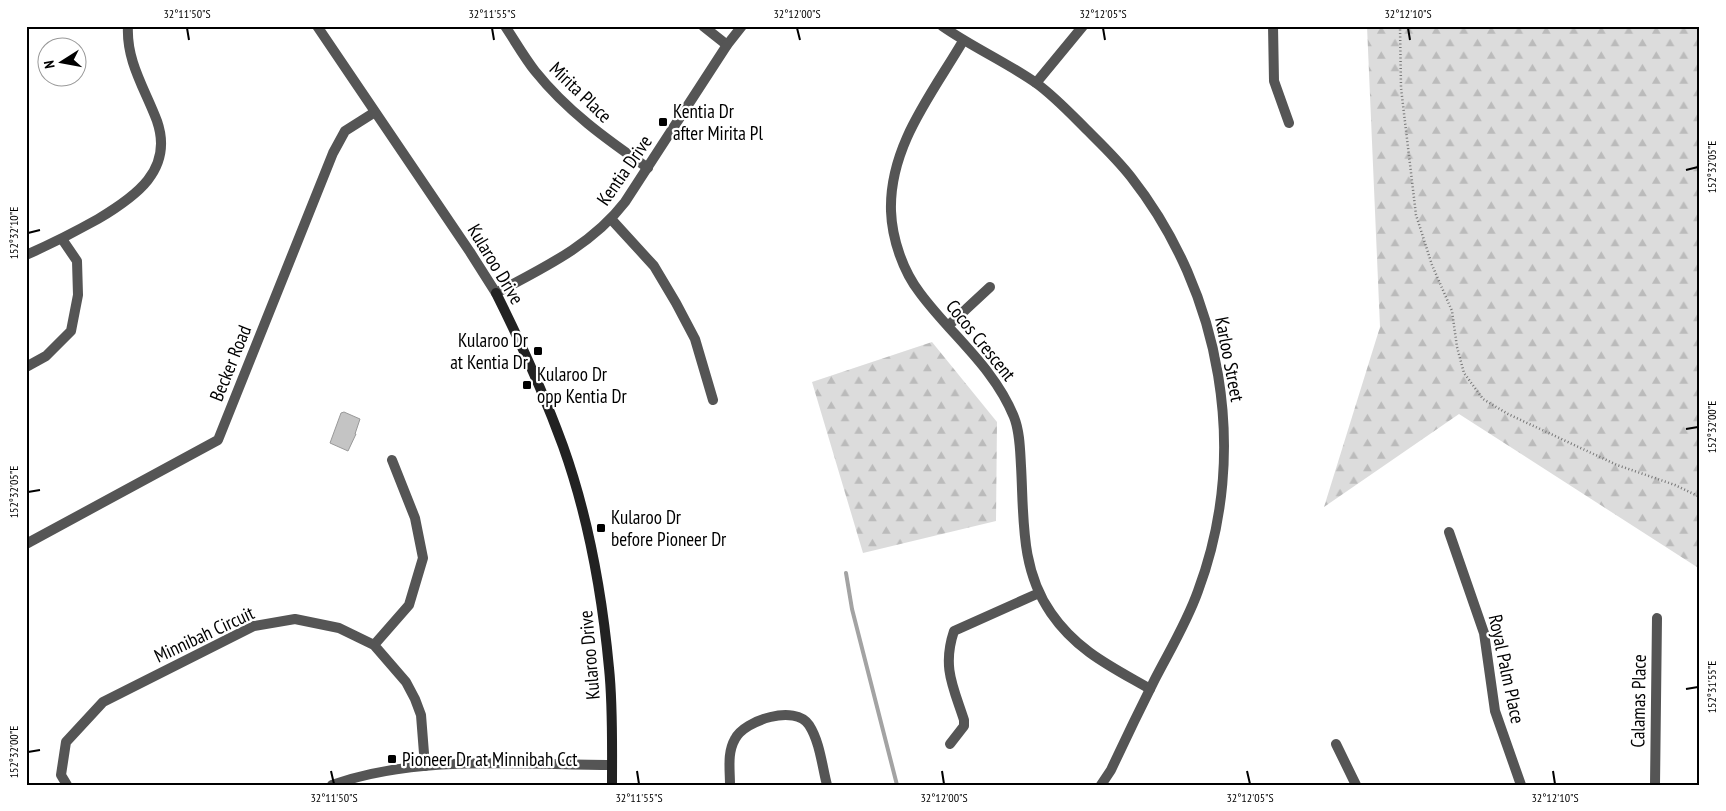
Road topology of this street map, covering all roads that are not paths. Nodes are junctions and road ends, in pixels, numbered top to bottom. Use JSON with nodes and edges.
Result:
{"nodes":[{"id":1,"x":128,"y":26,"type":"edge"},
{"id":2,"x":317,"y":26,"type":"edge"},
{"id":3,"x":505,"y":26,"type":"edge"},
{"id":4,"x":703,"y":26,"type":"edge"},
{"id":5,"x":742,"y":26,"type":"edge"},
{"id":6,"x":942,"y":26,"type":"edge"},
{"id":7,"x":1084,"y":26,"type":"edge"},
{"id":8,"x":1273,"y":26,"type":"edge"},
{"id":9,"x":964,"y":41,"type":"junction"},
{"id":10,"x":727,"y":45,"type":"junction"},
{"id":11,"x":1036,"y":83,"type":"junction"},
{"id":12,"x":375,"y":112,"type":"junction"},
{"id":13,"x":1289,"y":123,"type":"dead end"},
{"id":14,"x":648,"y":168,"type":"junction"},
{"id":15,"x":611,"y":219,"type":"junction"},
{"id":16,"x":62,"y":239,"type":"junction"},
{"id":17,"x":26,"y":255,"type":"edge"},
{"id":18,"x":990,"y":287,"type":"dead end"},
{"id":19,"x":496,"y":293,"type":"junction"},
{"id":20,"x":948,"y":326,"type":"junction"},
{"id":21,"x":26,"y":367,"type":"edge"},
{"id":22,"x":713,"y":400,"type":"dead end"},
{"id":23,"x":392,"y":460,"type":"dead end"},
{"id":24,"x":1450,"y":532,"type":"dead end"},
{"id":25,"x":26,"y":544,"type":"edge"},
{"id":26,"x":1039,"y":593,"type":"junction"},
{"id":27,"x":1657,"y":618,"type":"dead end"},
{"id":28,"x":374,"y":645,"type":"junction"},
{"id":29,"x":1150,"y":689,"type":"junction"},
{"id":30,"x":950,"y":744,"type":"dead end"},
{"id":31,"x":1336,"y":744,"type":"dead end"},
{"id":32,"x":425,"y":766,"type":"junction"},
{"id":33,"x":612,"y":766,"type":"junction"},
{"id":34,"x":67,"y":785,"type":"edge"},
{"id":35,"x":332,"y":785,"type":"edge"},
{"id":36,"x":612,"y":785,"type":"edge"},
{"id":37,"x":730,"y":785,"type":"edge"},
{"id":38,"x":827,"y":785,"type":"edge"},
{"id":39,"x":1101,"y":785,"type":"edge"},
{"id":40,"x":1356,"y":785,"type":"edge"},
{"id":41,"x":1521,"y":785,"type":"edge"},
{"id":42,"x":1655,"y":785,"type":"edge"}],
"edges":[{"from":1,"to":16,"type":"street"},
{"from":2,"to":12,"type":"street","name":"Kularoo Drive"},
{"from":3,"to":14,"type":"street","name":"Mirita Place"},
{"from":4,"to":10,"type":"street"},
{"from":5,"to":10,"type":"street","name":"Kentia Drive"},
{"from":6,"to":9,"type":"street","name":"Karloo Street"},
{"from":7,"to":11,"type":"street"},
{"from":8,"to":13,"type":"street"},
{"from":9,"to":11,"type":"street","name":"Karloo Street"},
{"from":9,"to":20,"type":"street","name":"Cocos Crescent"},
{"from":10,"to":14,"type":"street","name":"Kentia Drive"},
{"from":11,"to":29,"type":"street","name":"Karloo Street"},
{"from":12,"to":19,"type":"street","name":"Kularoo Drive"},
{"from":12,"to":25,"type":"street","name":"Becker Road"},
{"from":14,"to":15,"type":"street","name":"Kentia Drive"},
{"from":15,"to":19,"type":"street","name":"Kentia Drive"},
{"from":15,"to":22,"type":"street"},
{"from":16,"to":17,"type":"street"},
{"from":16,"to":21,"type":"street"},
{"from":18,"to":20,"type":"street"},
{"from":19,"to":33,"type":"main road","name":"Kularoo Drive"},
{"from":20,"to":26,"type":"street","name":"Cocos Crescent"},
{"from":23,"to":28,"type":"street"},
{"from":24,"to":41,"type":"street","name":"Royal Palm Place"},
{"from":26,"to":29,"type":"street","name":"Cocos Crescent"},
{"from":26,"to":30,"type":"street"},
{"from":27,"to":42,"type":"street","name":"Calamas Place"},
{"from":28,"to":32,"type":"street","name":"Minnibah Circuit"},
{"from":28,"to":34,"type":"street","name":"Minnibah Circuit"},
{"from":29,"to":39,"type":"street","name":"Karloo Street"},
{"from":31,"to":40,"type":"street"},
{"from":32,"to":33,"type":"street"},
{"from":32,"to":35,"type":"street"},
{"from":33,"to":36,"type":"main road","name":"Kularoo Drive"},
{"from":37,"to":38,"type":"street"}]}
